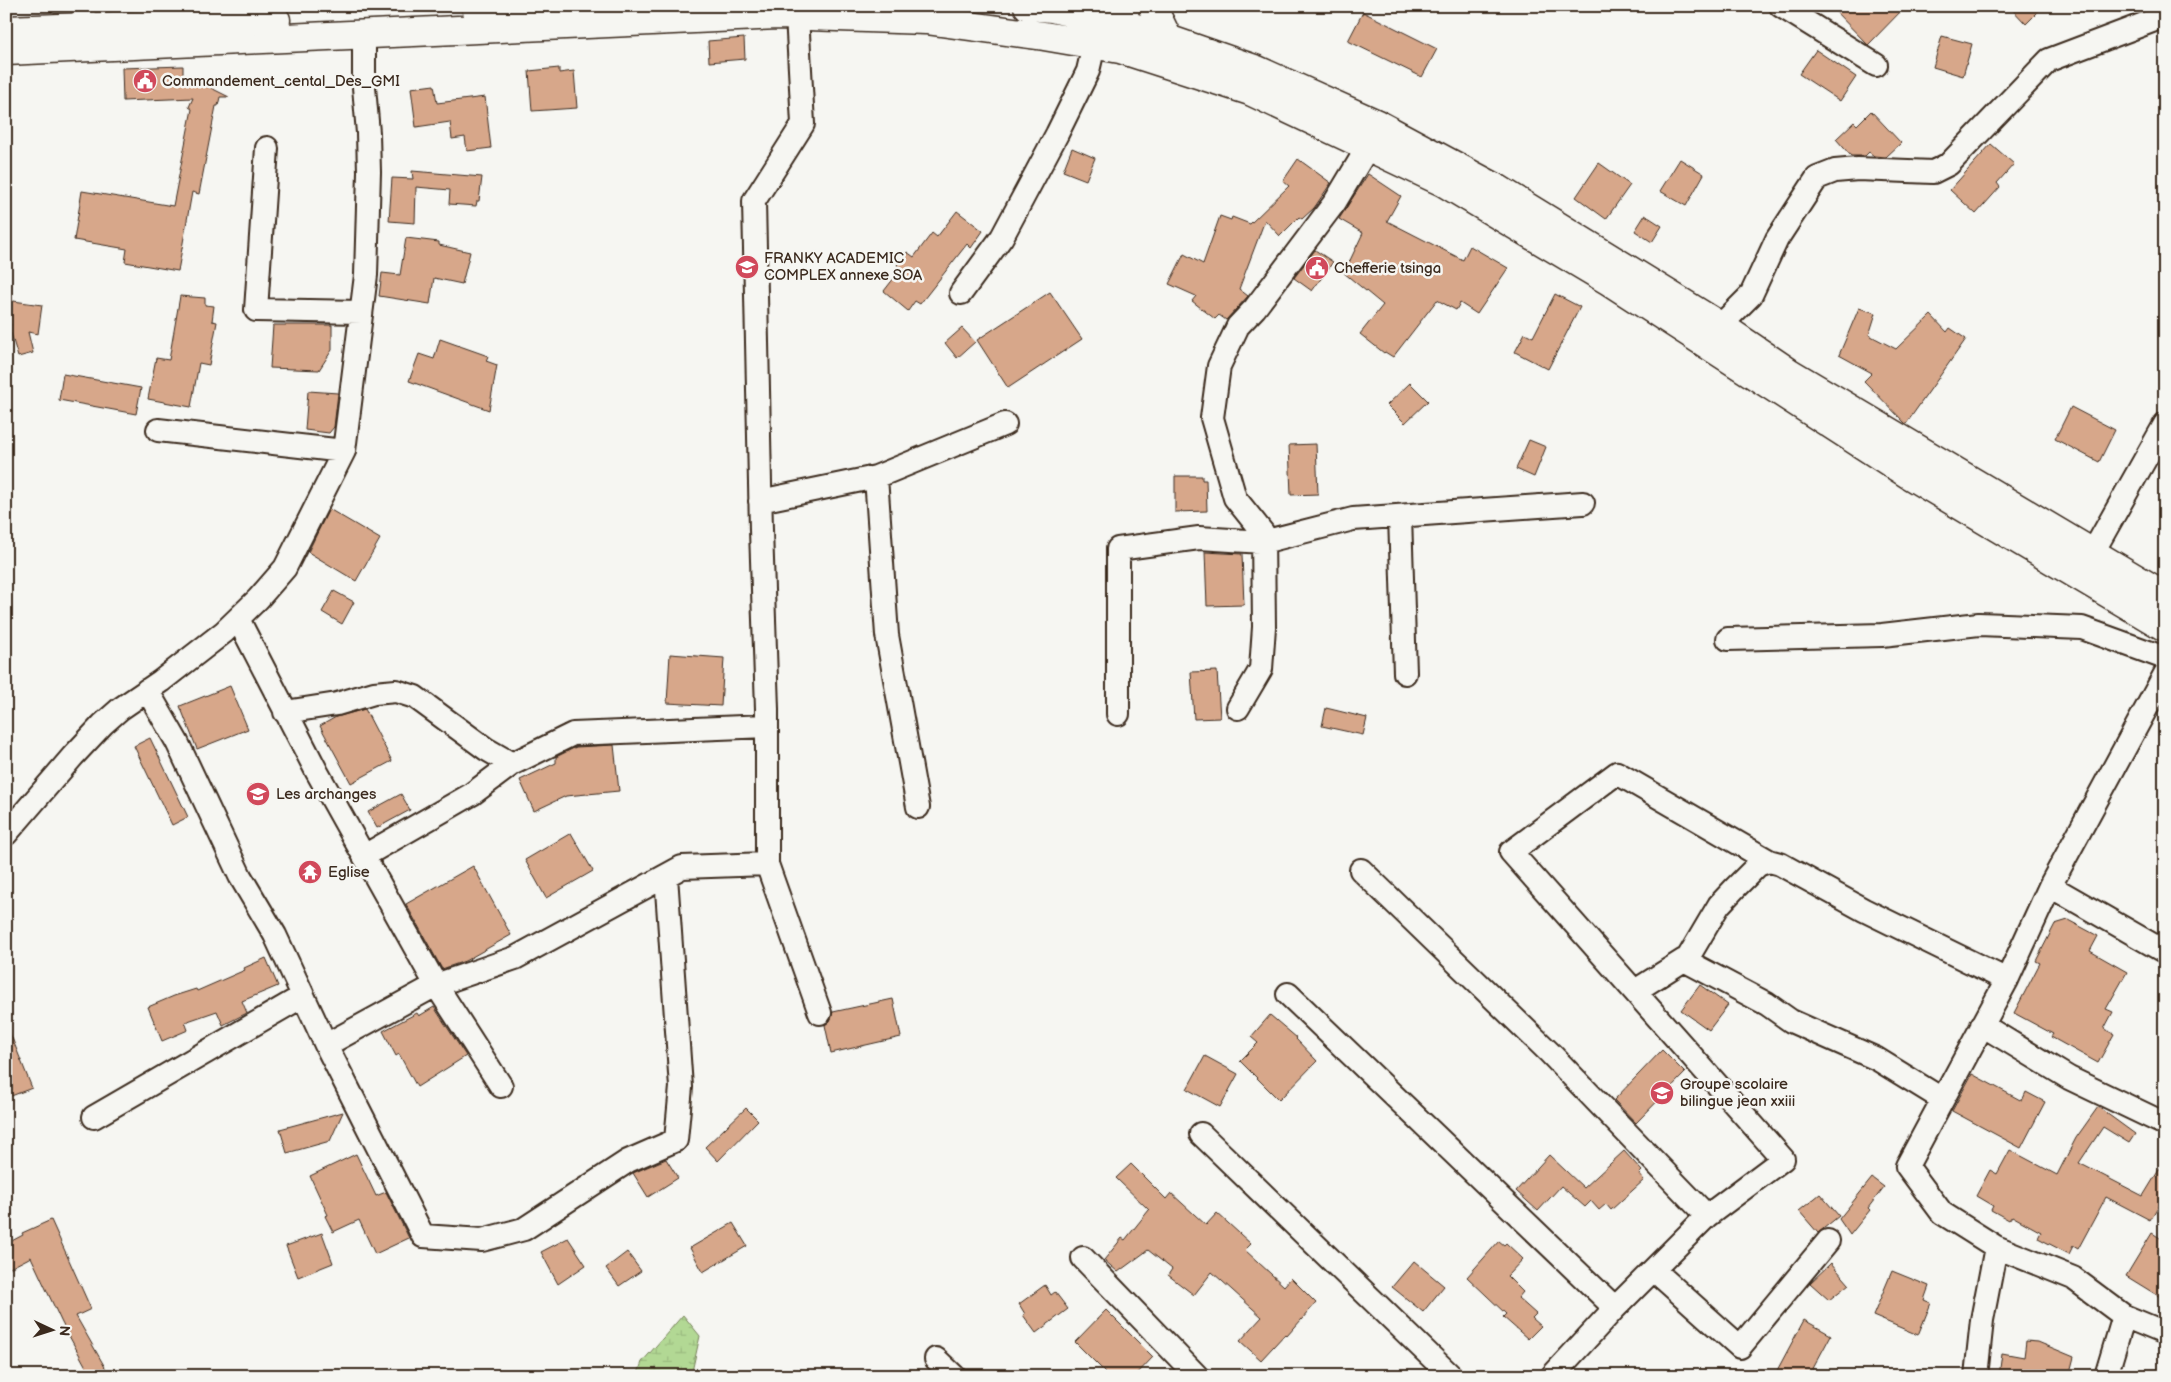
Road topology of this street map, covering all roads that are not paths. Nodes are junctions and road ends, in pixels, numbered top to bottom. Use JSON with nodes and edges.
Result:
{"nodes":[{"id":1,"x":550,"y":6,"type":"edge"},
{"id":2,"x":1152,"y":6,"type":"edge"},
{"id":3,"x":1781,"y":6,"type":"edge"},
{"id":4,"x":1046,"y":7,"type":"edge"},
{"id":5,"x":2165,"y":9,"type":"edge"},
{"id":6,"x":797,"y":15,"type":"junction"},
{"id":7,"x":84,"y":17,"type":"edge"},
{"id":8,"x":6,"y":30,"type":"edge"},
{"id":9,"x":1106,"y":31,"type":"edge"},
{"id":10,"x":364,"y":34,"type":"junction"},
{"id":11,"x":1168,"y":39,"type":"junction"},
{"id":12,"x":6,"y":51,"type":"edge"},
{"id":13,"x":1876,"y":65,"type":"dead end"},
{"id":14,"x":1368,"y":147,"type":"junction"},
{"id":15,"x":267,"y":148,"type":"dead end"},
{"id":16,"x":961,"y":293,"type":"dead end"},
{"id":17,"x":361,"y":312,"type":"junction"},
{"id":18,"x":1720,"y":326,"type":"junction"},
{"id":19,"x":1006,"y":424,"type":"dead end"},
{"id":20,"x":2165,"y":424,"type":"edge"},
{"id":21,"x":158,"y":430,"type":"dead end"},
{"id":22,"x":344,"y":451,"type":"junction"},
{"id":23,"x":876,"y":477,"type":"junction"},
{"id":24,"x":760,"y":501,"type":"junction"},
{"id":25,"x":1583,"y":503,"type":"dead end"},
{"id":26,"x":1400,"y":516,"type":"junction"},
{"id":27,"x":1263,"y":542,"type":"junction"},
{"id":28,"x":2093,"y":552,"type":"junction"},
{"id":29,"x":2165,"y":596,"type":"edge"},
{"id":30,"x":238,"y":619,"type":"junction"},
{"id":31,"x":2165,"y":626,"type":"edge"},
{"id":32,"x":1728,"y":639,"type":"dead end"},
{"id":33,"x":2165,"y":658,"type":"edge"},
{"id":34,"x":1405,"y":674,"type":"dead end"},
{"id":35,"x":2165,"y":674,"type":"edge"},
{"id":36,"x":147,"y":690,"type":"junction"},
{"id":37,"x":1238,"y":708,"type":"dead end"},
{"id":38,"x":285,"y":712,"type":"junction"},
{"id":39,"x":1118,"y":714,"type":"dead end"},
{"id":40,"x":767,"y":726,"type":"junction"},
{"id":41,"x":512,"y":764,"type":"junction"},
{"id":42,"x":918,"y":807,"type":"dead end"},
{"id":43,"x":6,"y":834,"type":"edge"},
{"id":44,"x":364,"y":856,"type":"junction"},
{"id":45,"x":1769,"y":861,"type":"junction"},
{"id":46,"x":768,"y":864,"type":"junction"},
{"id":47,"x":1361,"y":870,"type":"dead end"},
{"id":48,"x":666,"y":876,"type":"junction"},
{"id":49,"x":2050,"y":886,"type":"junction"},
{"id":50,"x":2165,"y":952,"type":"edge"},
{"id":51,"x":1686,"y":961,"type":"junction"},
{"id":52,"x":2007,"y":980,"type":"junction"},
{"id":53,"x":436,"y":985,"type":"junction"},
{"id":54,"x":1635,"y":991,"type":"junction"},
{"id":55,"x":1288,"y":994,"type":"dead end"},
{"id":56,"x":303,"y":996,"type":"junction"},
{"id":57,"x":820,"y":1013,"type":"dead end"},
{"id":58,"x":1982,"y":1025,"type":"junction"},
{"id":59,"x":326,"y":1046,"type":"junction"},
{"id":60,"x":501,"y":1086,"type":"dead end"},
{"id":61,"x":1942,"y":1099,"type":"junction"},
{"id":62,"x":94,"y":1117,"type":"dead end"},
{"id":63,"x":2165,"y":1124,"type":"edge"},
{"id":64,"x":1201,"y":1134,"type":"dead end"},
{"id":65,"x":1707,"y":1216,"type":"junction"},
{"id":66,"x":1828,"y":1240,"type":"dead end"},
{"id":67,"x":1996,"y":1246,"type":"junction"},
{"id":68,"x":1083,"y":1258,"type":"dead end"},
{"id":69,"x":1654,"y":1270,"type":"junction"},
{"id":70,"x":1615,"y":1308,"type":"junction"},
{"id":71,"x":2124,"y":1316,"type":"junction"},
{"id":72,"x":2165,"y":1333,"type":"edge"},
{"id":73,"x":936,"y":1359,"type":"dead end"},
{"id":74,"x":954,"y":1376,"type":"edge"},
{"id":75,"x":1197,"y":1376,"type":"edge"},
{"id":76,"x":1451,"y":1376,"type":"edge"},
{"id":77,"x":1552,"y":1376,"type":"edge"},
{"id":78,"x":1976,"y":1376,"type":"edge"},
{"id":79,"x":2106,"y":1376,"type":"edge"}],
"edges":[{"from":1,"to":7,"type":"main road"},
{"from":2,"to":11,"type":"main road"},
{"from":3,"to":13,"type":"street"},
{"from":4,"to":9,"type":"main road"},
{"from":5,"to":18,"type":"street"},
{"from":6,"to":9,"type":"main road"},
{"from":6,"to":10,"type":"main road"},
{"from":6,"to":24,"type":"street"},
{"from":7,"to":8,"type":"main road"},
{"from":9,"to":11,"type":"main road"},
{"from":9,"to":14,"type":"main road"},
{"from":9,"to":16,"type":"street"},
{"from":10,"to":12,"type":"main road"},
{"from":10,"to":17,"type":"street"},
{"from":11,"to":18,"type":"main road"},
{"from":14,"to":27,"type":"street"},
{"from":14,"to":31,"type":"main road"},
{"from":15,"to":17,"type":"street"},
{"from":17,"to":22,"type":"street"},
{"from":18,"to":28,"type":"main road"},
{"from":19,"to":23,"type":"street"},
{"from":20,"to":28,"type":"street"},
{"from":21,"to":22,"type":"street"},
{"from":22,"to":30,"type":"street"},
{"from":23,"to":24,"type":"street"},
{"from":23,"to":42,"type":"street"},
{"from":24,"to":40,"type":"street"},
{"from":25,"to":26,"type":"street"},
{"from":26,"to":27,"type":"street"},
{"from":26,"to":34,"type":"street"},
{"from":27,"to":37,"type":"street"},
{"from":27,"to":39,"type":"street"},
{"from":28,"to":29,"type":"main road"},
{"from":30,"to":36,"type":"street"},
{"from":30,"to":38,"type":"street"},
{"from":32,"to":33,"type":"street"},
{"from":35,"to":49,"type":"street"},
{"from":36,"to":43,"type":"street"},
{"from":36,"to":56,"type":"street"},
{"from":38,"to":41,"type":"street"},
{"from":38,"to":44,"type":"street"},
{"from":40,"to":41,"type":"street"},
{"from":40,"to":46,"type":"street"},
{"from":41,"to":44,"type":"street"},
{"from":44,"to":53,"type":"street"},
{"from":45,"to":51,"type":"street"},
{"from":45,"to":52,"type":"street"},
{"from":45,"to":54,"type":"street"},
{"from":46,"to":48,"type":"street"},
{"from":46,"to":57,"type":"street"},
{"from":47,"to":65,"type":"street"},
{"from":48,"to":53,"type":"street"},
{"from":48,"to":59,"type":"street"},
{"from":49,"to":50,"type":"street"},
{"from":49,"to":52,"type":"street"},
{"from":51,"to":54,"type":"street"},
{"from":51,"to":61,"type":"street"},
{"from":52,"to":58,"type":"street"},
{"from":53,"to":59,"type":"street"},
{"from":53,"to":60,"type":"street"},
{"from":54,"to":65,"type":"street"},
{"from":55,"to":70,"type":"street"},
{"from":56,"to":59,"type":"street"},
{"from":56,"to":62,"type":"street"},
{"from":58,"to":61,"type":"street"},
{"from":58,"to":63,"type":"street"},
{"from":61,"to":67,"type":"street"},
{"from":64,"to":76,"type":"street"},
{"from":65,"to":69,"type":"street"},
{"from":66,"to":69,"type":"street"},
{"from":67,"to":71,"type":"street"},
{"from":67,"to":78,"type":"street"},
{"from":68,"to":75,"type":"street"},
{"from":69,"to":70,"type":"street"},
{"from":70,"to":77,"type":"street"},
{"from":71,"to":72,"type":"street"},
{"from":71,"to":79,"type":"street"},
{"from":73,"to":74,"type":"street"}]}
